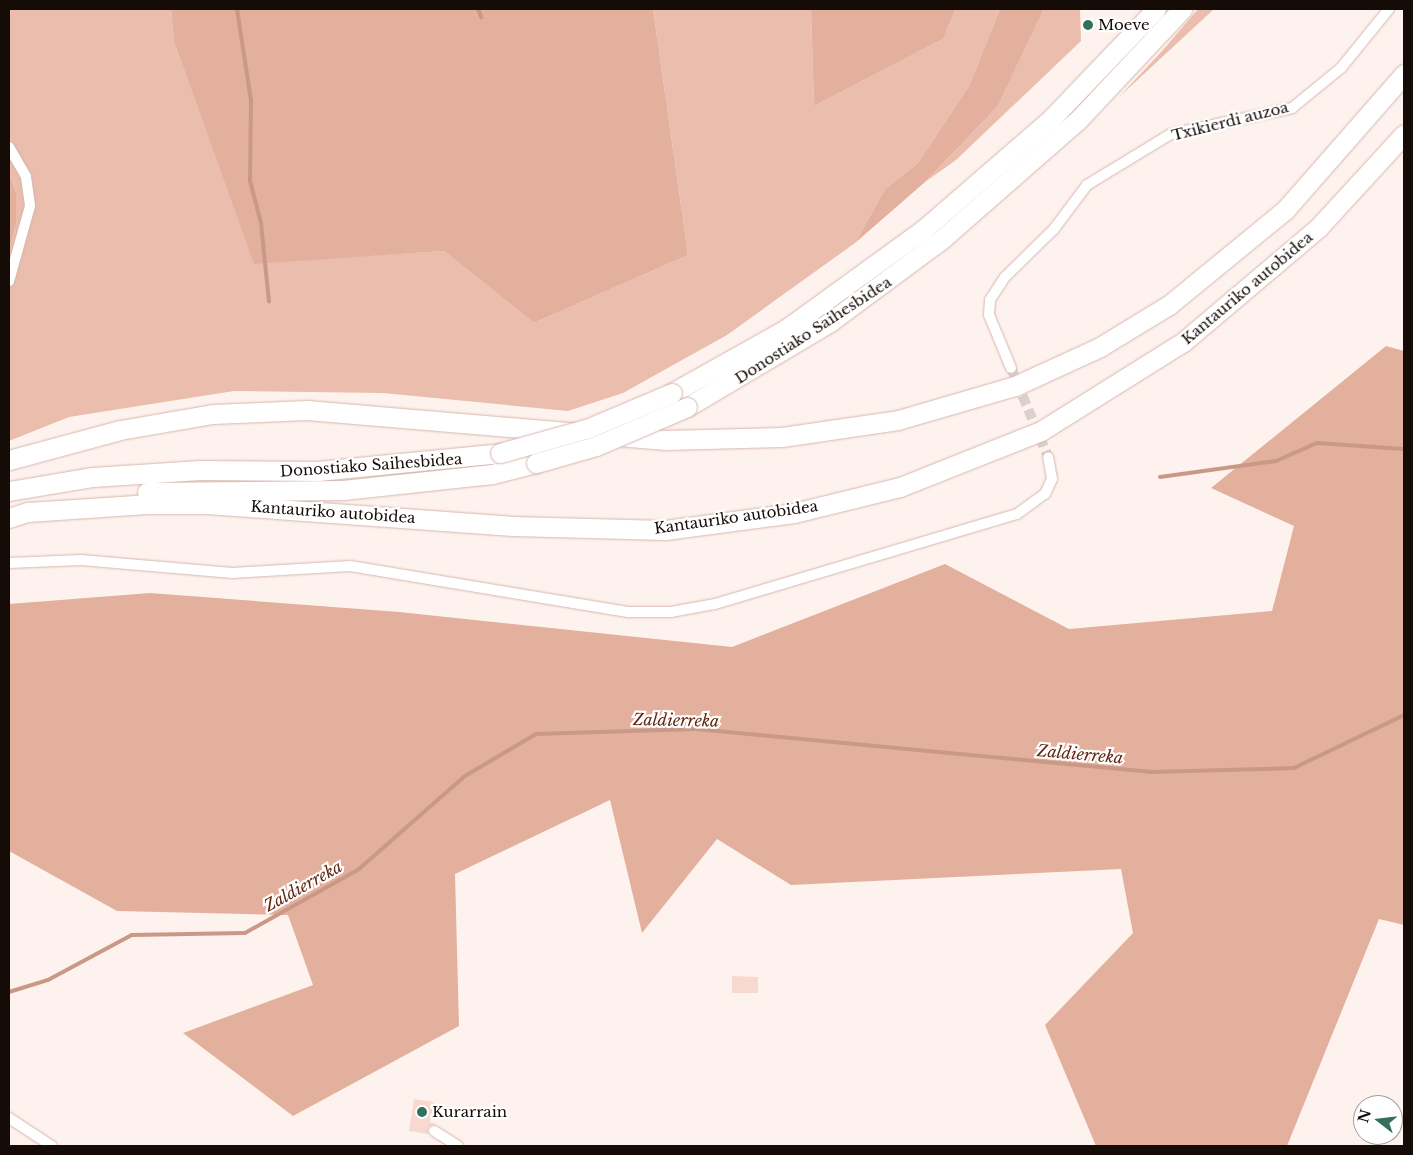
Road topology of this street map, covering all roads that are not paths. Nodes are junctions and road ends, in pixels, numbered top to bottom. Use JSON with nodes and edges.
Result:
{"nodes":[{"id":1,"x":1156,"y":9,"type":"edge"},
{"id":2,"x":1182,"y":9,"type":"edge"},
{"id":3,"x":1389,"y":9,"type":"edge"},
{"id":4,"x":1404,"y":74,"type":"edge"},
{"id":5,"x":1404,"y":134,"type":"edge"},
{"id":6,"x":9,"y":147,"type":"edge"},
{"id":7,"x":9,"y":281,"type":"edge"},
{"id":8,"x":1011,"y":368,"type":"tunnel mouth"},
{"id":9,"x":1048,"y":457,"type":"tunnel mouth"},
{"id":10,"x":9,"y":460,"type":"edge"},
{"id":11,"x":9,"y":492,"type":"edge"},
{"id":12,"x":28,"y":512,"type":"junction"},
{"id":13,"x":9,"y":518,"type":"edge"},
{"id":14,"x":9,"y":563,"type":"edge"},
{"id":15,"x":9,"y":1118,"type":"edge"},
{"id":16,"x":434,"y":1131,"type":"dead end"},
{"id":17,"x":52,"y":1146,"type":"edge"},
{"id":18,"x":458,"y":1146,"type":"edge"}],
"edges":[{"from":1,"to":11,"type":"highway","name":"Donostiako Saihesbidea","bridge":true},
{"from":2,"to":12,"type":"highway","name":"Donostiako Saihesbidea","bridge":true},
{"from":3,"to":8,"type":"street","name":"Txikierdi auzoa"},
{"from":4,"to":10,"type":"highway"},
{"from":5,"to":12,"type":"highway","name":"Kantauriko autobidea"},
{"from":6,"to":7,"type":"street"},
{"from":9,"to":14,"type":"street"},
{"from":12,"to":13,"type":"highway","name":"Kantauriko autobidea"},
{"from":15,"to":17,"type":"street"},
{"from":16,"to":18,"type":"street"}]}
